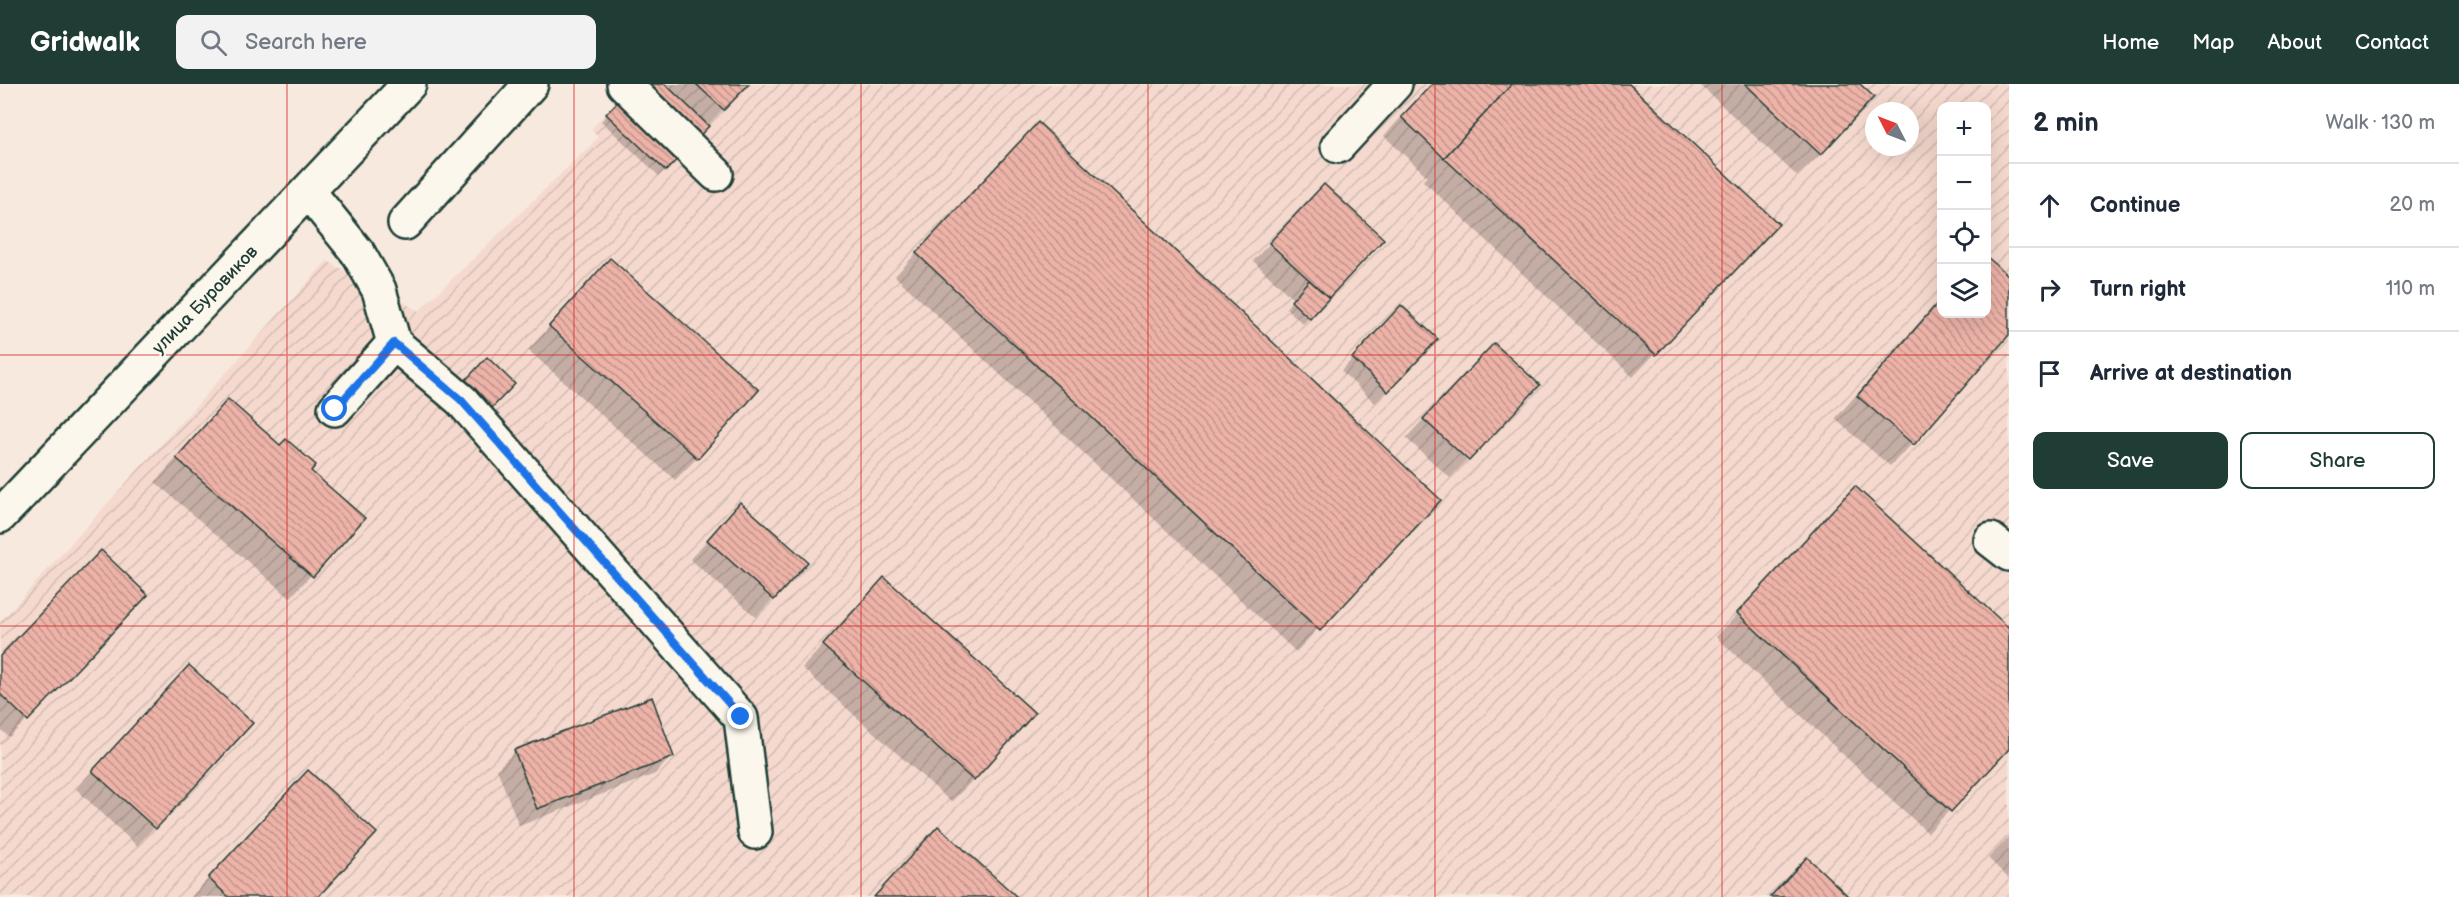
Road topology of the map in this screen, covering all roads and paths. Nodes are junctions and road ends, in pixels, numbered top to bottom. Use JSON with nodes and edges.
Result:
{"nodes":[{"id":1,"x":409,"y":84,"type":"edge"},
{"id":2,"x":531,"y":84,"type":"edge"},
{"id":3,"x":624,"y":84,"type":"edge"},
{"id":4,"x":1395,"y":84,"type":"edge"},
{"id":5,"x":1338,"y":146,"type":"dead end"},
{"id":6,"x":716,"y":174,"type":"dead end"},
{"id":7,"x":308,"y":191,"type":"junction"},
{"id":8,"x":405,"y":223,"type":"dead end"},
{"id":9,"x":394,"y":343,"type":"junction"},
{"id":10,"x":335,"y":409,"type":"dead end"},
{"id":11,"x":0,"y":516,"type":"edge"},
{"id":12,"x":755,"y":831,"type":"dead end"}],
"edges":[{"from":1,"to":7,"type":"street","name":"улица Буровиков"},
{"from":2,"to":8,"type":"street"},
{"from":3,"to":6,"type":"street"},
{"from":4,"to":5,"type":"street"},
{"from":7,"to":9,"type":"street"},
{"from":7,"to":11,"type":"street","name":"улица Буровиков"},
{"from":9,"to":10,"type":"street"},
{"from":9,"to":12,"type":"street"}]}
